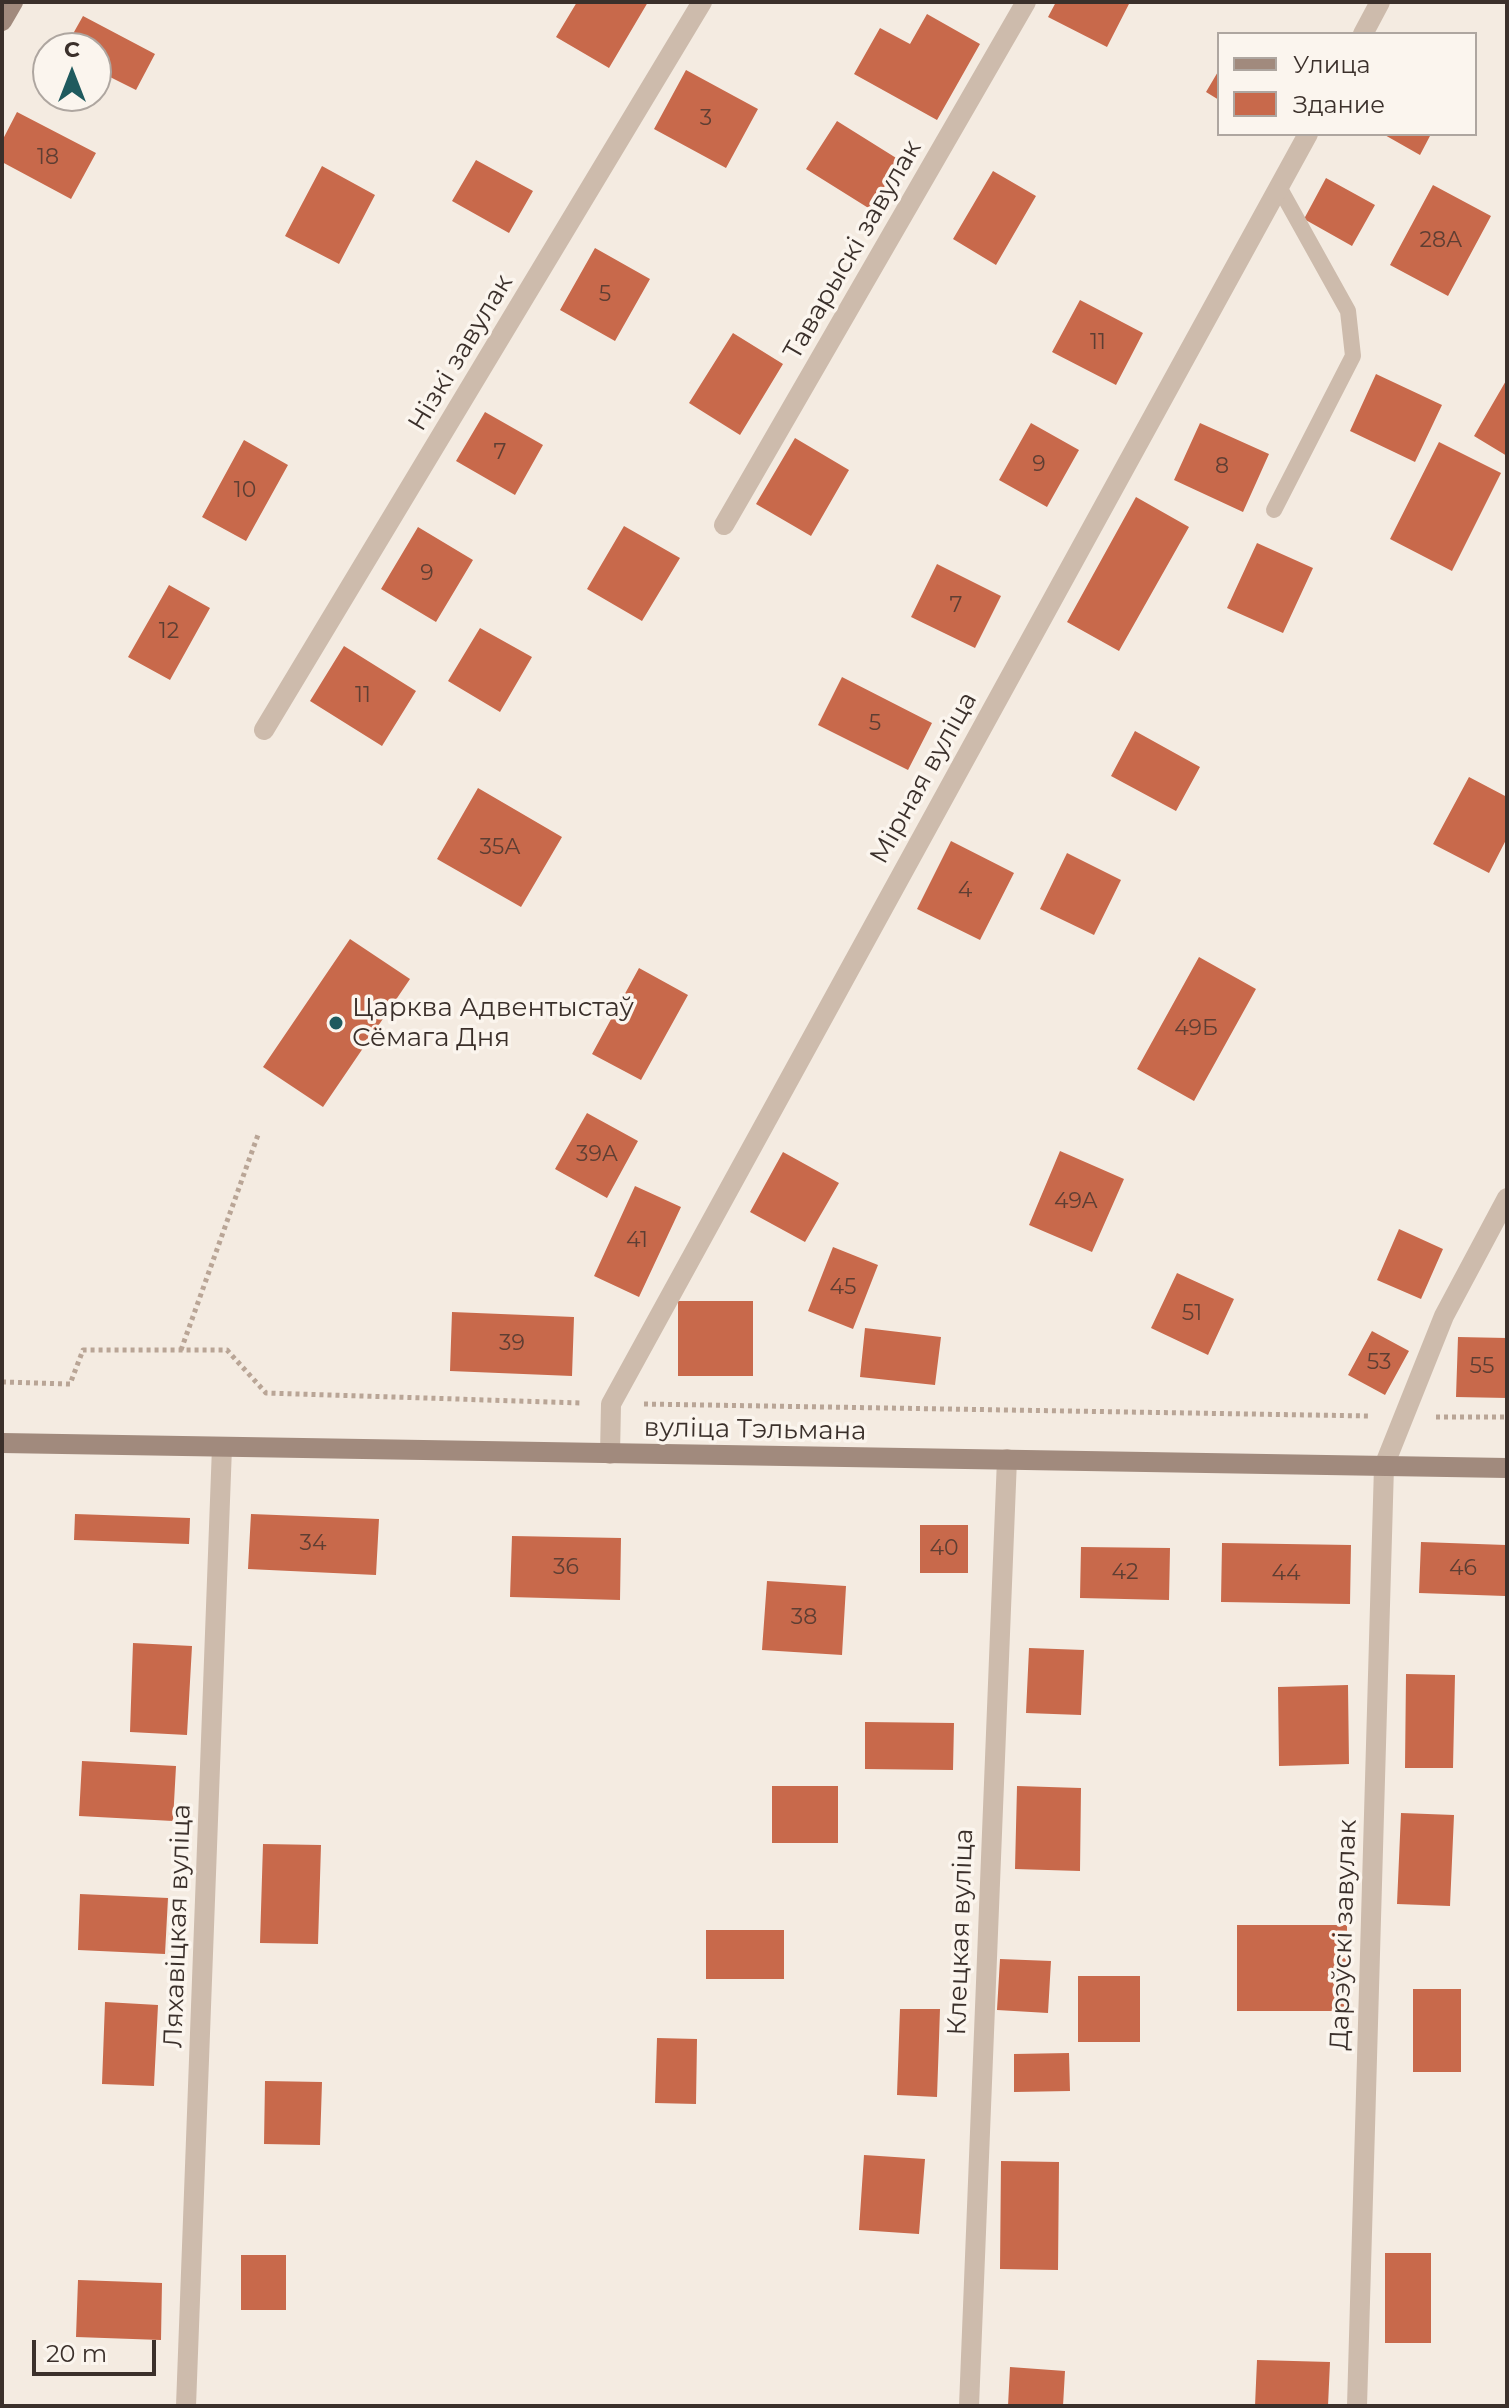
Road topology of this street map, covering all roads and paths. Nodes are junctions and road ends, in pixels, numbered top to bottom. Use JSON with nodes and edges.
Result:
{"nodes":[{"id":1,"x":13,"y":2,"type":"edge"},
{"id":2,"x":702,"y":2,"type":"edge"},
{"id":3,"x":1026,"y":2,"type":"edge"},
{"id":4,"x":1380,"y":2,"type":"edge"},
{"id":5,"x":1398,"y":2,"type":"edge"},
{"id":6,"x":2,"y":21,"type":"edge"},
{"id":7,"x":1364,"y":32,"type":"edge"},
{"id":8,"x":1307,"y":136,"type":"edge"},
{"id":9,"x":1279,"y":187,"type":"junction"},
{"id":10,"x":1274,"y":510,"type":"dead end"},
{"id":11,"x":724,"y":525,"type":"dead end"},
{"id":12,"x":264,"y":730,"type":"dead end"},
{"id":13,"x":259,"y":1132,"type":"dead end"},
{"id":14,"x":1507,"y":1198,"type":"edge"},
{"id":15,"x":181,"y":1350,"type":"junction"},
{"id":16,"x":2,"y":1382,"type":"edge"},
{"id":17,"x":611,"y":1404,"type":"junction"},
{"id":18,"x":1404,"y":1417,"type":"junction"},
{"id":19,"x":1507,"y":1417,"type":"edge"},
{"id":20,"x":2,"y":1443,"type":"edge"},
{"id":21,"x":222,"y":1447,"type":"junction"},
{"id":22,"x":610,"y":1454,"type":"junction"},
{"id":23,"x":1007,"y":1459,"type":"junction"},
{"id":24,"x":1384,"y":1466,"type":"junction"},
{"id":25,"x":1507,"y":1468,"type":"edge"},
{"id":26,"x":186,"y":2406,"type":"edge"},
{"id":27,"x":969,"y":2406,"type":"edge"},
{"id":28,"x":1357,"y":2406,"type":"edge"}],
"edges":[{"from":1,"to":6,"type":"main road"},
{"from":2,"to":12,"type":"street","name":"Нізкі завулак"},
{"from":3,"to":11,"type":"street","name":"Таварыскі завулак"},
{"from":4,"to":5,"type":"street"},
{"from":4,"to":7,"type":"street"},
{"from":8,"to":9,"type":"street","name":"Мірная вуліца"},
{"from":9,"to":10,"type":"lane"},
{"from":9,"to":17,"type":"street","name":"Мірная вуліца"},
{"from":13,"to":15,"type":"path"},
{"from":14,"to":18,"type":"street"},
{"from":15,"to":16,"type":"path"},
{"from":15,"to":17,"type":"path"},
{"from":17,"to":18,"type":"path"},
{"from":17,"to":22,"type":"street","name":"Мірная вуліца"},
{"from":18,"to":19,"type":"path"},
{"from":18,"to":24,"type":"street"},
{"from":20,"to":21,"type":"main road","name":"вуліца Тэльмана"},
{"from":21,"to":22,"type":"main road","name":"вуліца Тэльмана"},
{"from":21,"to":26,"type":"street","name":"Ляхавіцкая вуліца"},
{"from":22,"to":23,"type":"main road","name":"вуліца Тэльмана"},
{"from":23,"to":24,"type":"main road","name":"вуліца Тэльмана"},
{"from":23,"to":27,"type":"street","name":"Клецкая вуліца"},
{"from":24,"to":25,"type":"main road","name":"вуліца Тэльмана"},
{"from":24,"to":28,"type":"street","name":"Дарэўскі завулак"}]}
